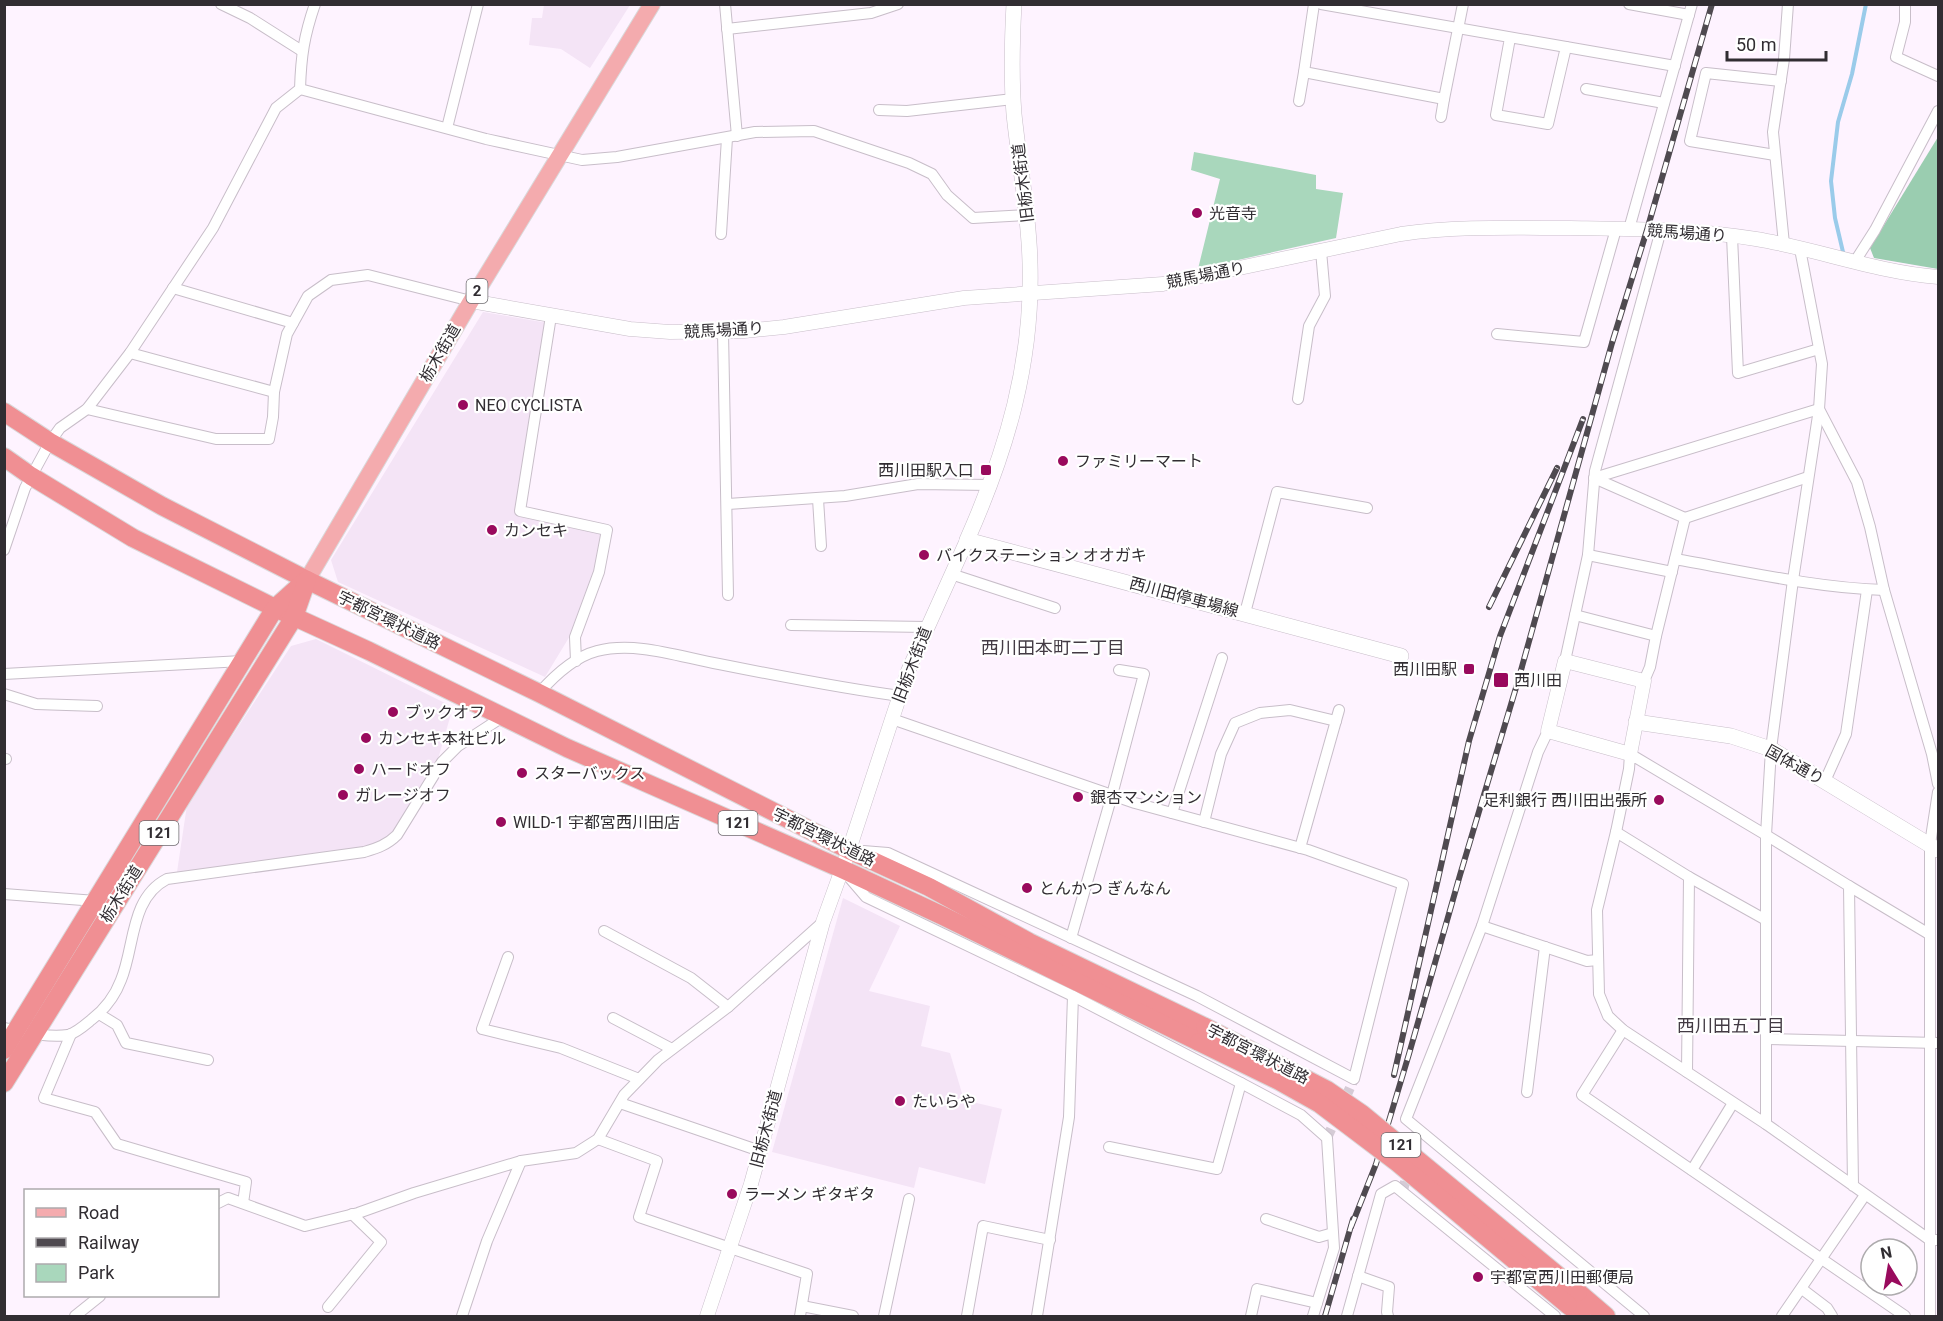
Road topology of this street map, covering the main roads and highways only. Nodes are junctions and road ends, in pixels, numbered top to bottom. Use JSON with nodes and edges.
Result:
{"nodes":[{"id":1,"x":652,"y":4,"type":"edge"},
{"id":2,"x":1014,"y":4,"type":"edge"},
{"id":3,"x":4,"y":412,"type":"edge"},
{"id":4,"x":4,"y":457,"type":"edge"},
{"id":5,"x":967,"y":540,"type":"joint"},
{"id":6,"x":307,"y":580,"type":"junction"},
{"id":7,"x":275,"y":608,"type":"junction"},
{"id":8,"x":294,"y":617,"type":"junction"},
{"id":9,"x":1401,"y":656,"type":"dead end"},
{"id":10,"x":1636,"y":722,"type":"road end"},
{"id":11,"x":1934,"y":847,"type":"edge"},
{"id":12,"x":10,"y":1029,"type":"edge"},
{"id":13,"x":1202,"y":1034,"type":"junction"},
{"id":14,"x":4,"y":1050,"type":"edge"},
{"id":15,"x":4,"y":1083,"type":"edge"},
{"id":16,"x":1571,"y":1308,"type":"edge"},
{"id":17,"x":1606,"y":1317,"type":"edge"}],
"edges":[{"from":1,"to":6,"type":"main road","name":"栃木街道","number":"2"},
{"from":2,"to":5,"type":"main road","name":"旧栃木街道"},
{"from":3,"to":6,"type":"highway","name":"宇都宮環状道路","number":"121"},
{"from":4,"to":7,"type":"highway","name":"宇都宮環状道路","number":"121"},
{"from":5,"to":9,"type":"main road","name":"西川田停車場線"},
{"from":6,"to":7,"type":"highway","name":"栃木街道","number":"121"},
{"from":6,"to":8,"type":"highway","name":"栃木街道","number":"121"},
{"from":6,"to":13,"type":"highway","name":"宇都宮環状道路","number":"121"},
{"from":7,"to":8,"type":"highway","name":"宇都宮環状道路","number":"121"},
{"from":7,"to":12,"type":"highway","name":"栃木街道","number":"121"},
{"from":8,"to":13,"type":"highway","name":"宇都宮環状道路","number":"121"},
{"from":8,"to":15,"type":"highway","name":"栃木街道","number":"121"},
{"from":10,"to":11,"type":"main road","name":"国体通り"},
{"from":12,"to":14,"type":"highway","name":"栃木街道","number":"121"},
{"from":13,"to":16,"type":"highway","name":"宇都宮環状道路","number":"121","bridge":true},
{"from":16,"to":17,"type":"highway","name":"宇都宮環状道路","number":"121"}]}
